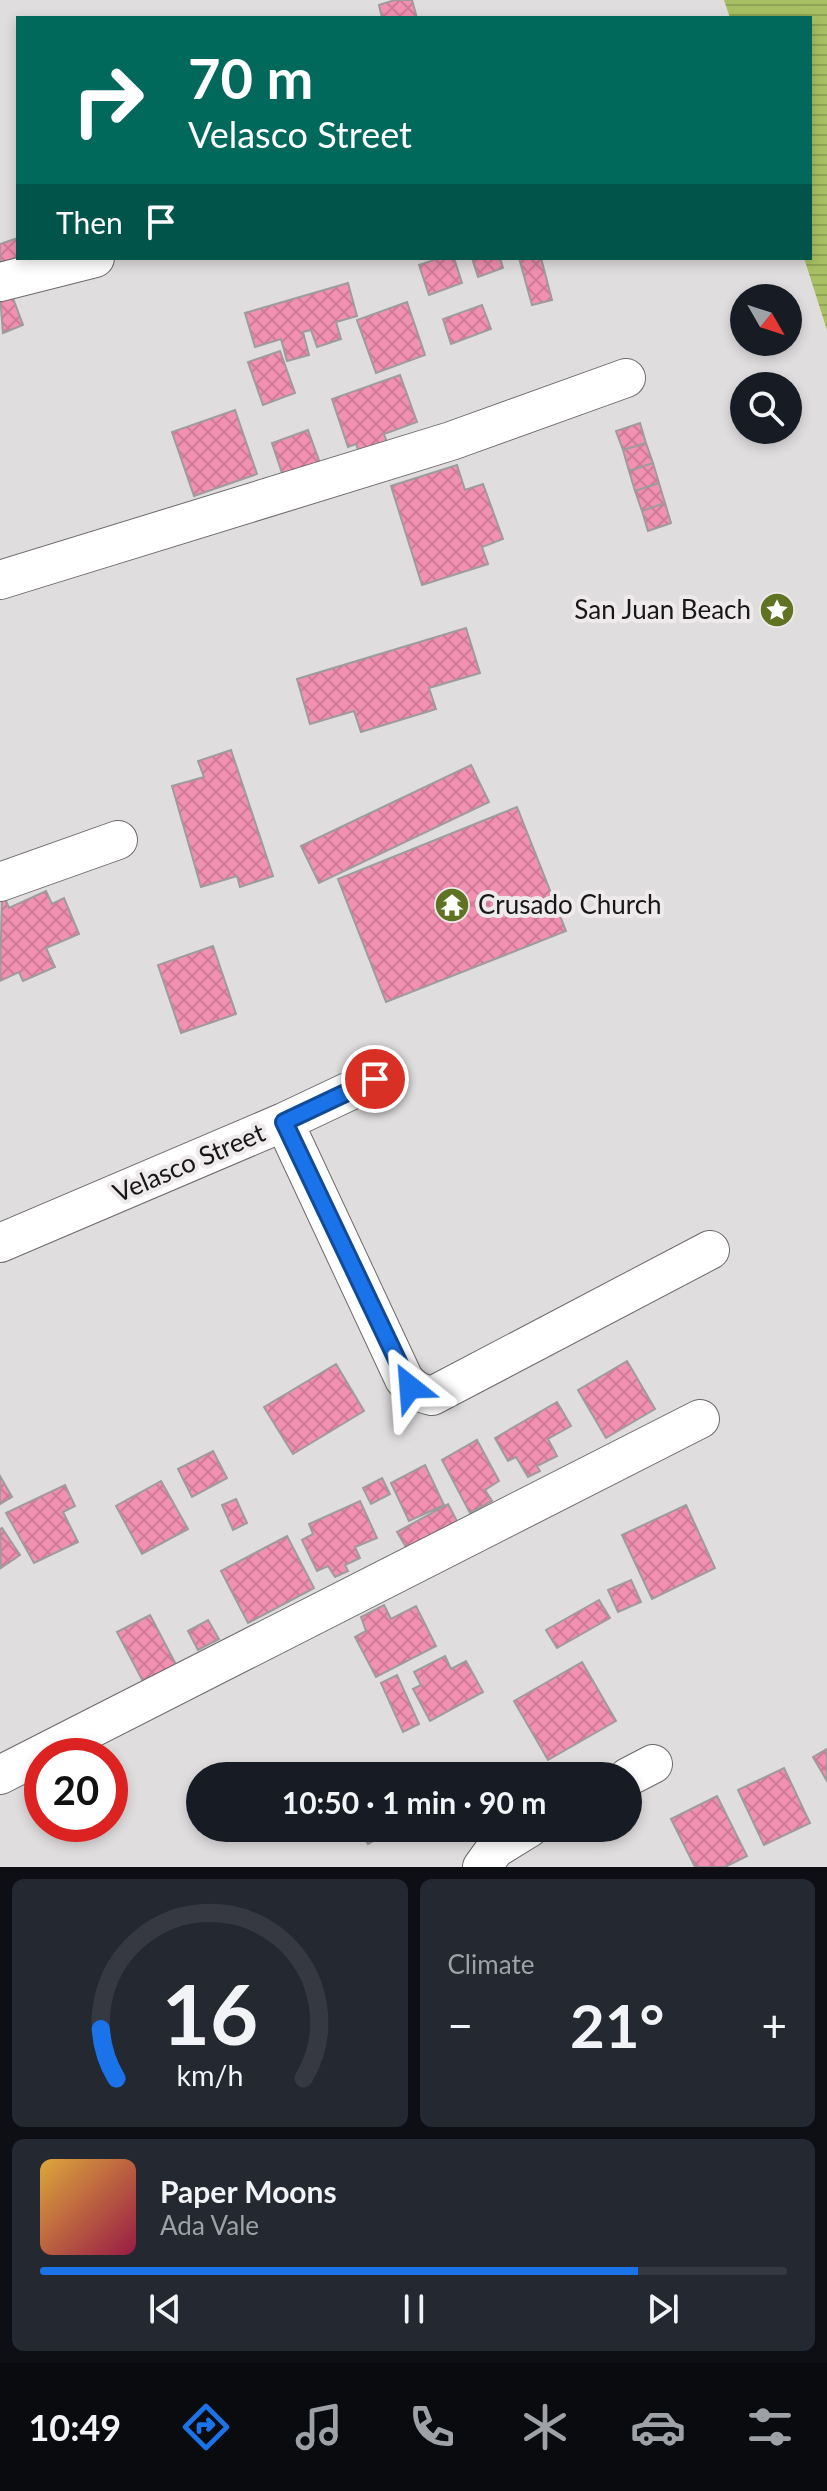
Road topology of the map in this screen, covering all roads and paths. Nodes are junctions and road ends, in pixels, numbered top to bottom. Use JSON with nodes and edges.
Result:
{"nodes":[{"id":1,"x":87,"y":260,"type":"edge"},
{"id":2,"x":0,"y":282,"type":"edge"},
{"id":3,"x":626,"y":378,"type":"dead end"},
{"id":4,"x":0,"y":580,"type":"edge"},
{"id":5,"x":118,"y":840,"type":"dead end"},
{"id":6,"x":0,"y":882,"type":"edge"},
{"id":7,"x":375,"y":1079,"type":"dead end"},
{"id":8,"x":284,"y":1122,"type":"junction"},
{"id":9,"x":0,"y":1243,"type":"edge"},
{"id":10,"x":710,"y":1250,"type":"dead end"},
{"id":11,"x":700,"y":1419,"type":"dead end"},
{"id":12,"x":0,"y":1775,"type":"edge"},
{"id":13,"x":506,"y":1842,"type":"edge"},
{"id":14,"x":482,"y":1867,"type":"edge"}],
"edges":[{"from":1,"to":2,"type":"street"},
{"from":3,"to":4,"type":"street"},
{"from":5,"to":6,"type":"street"},
{"from":7,"to":8,"type":"street","name":"Velasco Street"},
{"from":8,"to":9,"type":"street","name":"Velasco Street"},
{"from":8,"to":10,"type":"street"},
{"from":11,"to":12,"type":"street"},
{"from":13,"to":14,"type":"street"}]}
